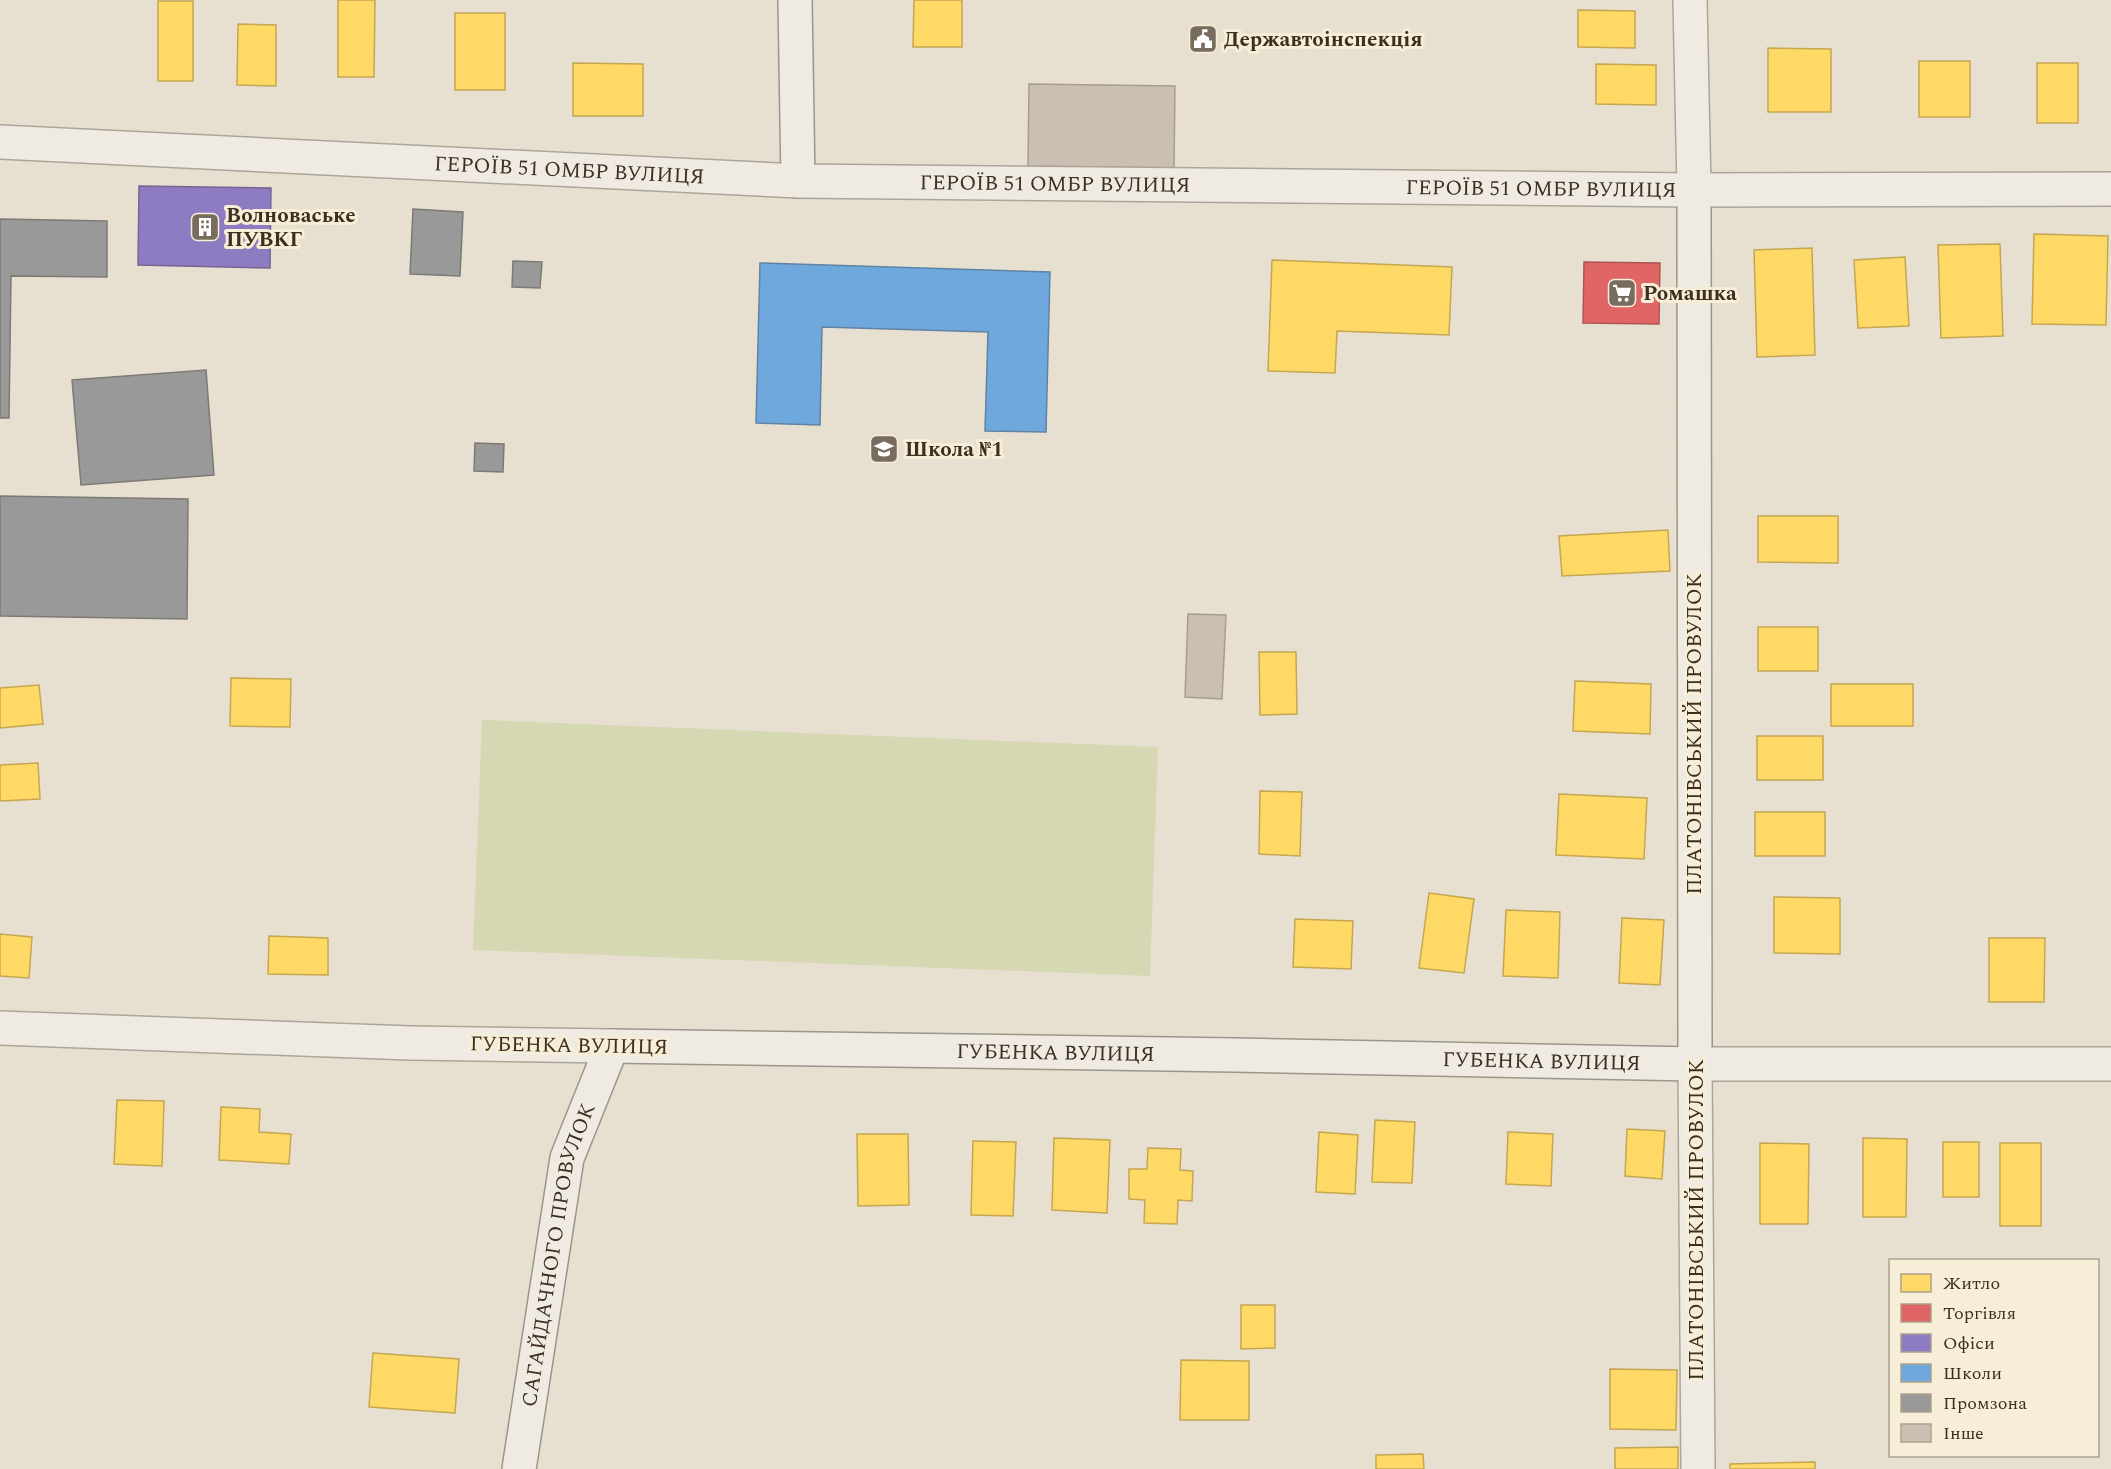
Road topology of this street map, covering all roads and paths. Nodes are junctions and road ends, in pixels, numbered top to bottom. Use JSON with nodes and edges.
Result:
{"nodes":[{"id":1,"x":795,"y":0,"type":"edge"},
{"id":2,"x":1690,"y":0,"type":"edge"},
{"id":3,"x":0,"y":142,"type":"edge"},
{"id":4,"x":798,"y":181,"type":"junction"},
{"id":5,"x":2111,"y":189,"type":"edge"},
{"id":6,"x":1694,"y":190,"type":"junction"},
{"id":7,"x":0,"y":1028,"type":"edge"},
{"id":8,"x":612,"y":1046,"type":"junction"},
{"id":9,"x":1695,"y":1064,"type":"junction"},
{"id":10,"x":2111,"y":1064,"type":"edge"},
{"id":11,"x":519,"y":1469,"type":"edge"},
{"id":12,"x":1698,"y":1469,"type":"edge"}],
"edges":[{"from":1,"to":4,"type":"street"},
{"from":2,"to":6,"type":"street","name":"ПЛАТОНІВСЬКИЙ ПРОВУЛОК"},
{"from":3,"to":4,"type":"street","name":"ГЕРОЇВ 51 ОМБР ВУЛИЦЯ"},
{"from":4,"to":6,"type":"street","name":"ГЕРОЇВ 51 ОМБР ВУЛИЦЯ"},
{"from":5,"to":6,"type":"street","name":"ГЕРОЇВ 51 ОМБР ВУЛИЦЯ"},
{"from":6,"to":9,"type":"street","name":"ПЛАТОНІВСЬКИЙ ПРОВУЛОК"},
{"from":7,"to":8,"type":"street","name":"ГУБЕНКА ВУЛИЦЯ"},
{"from":8,"to":9,"type":"street","name":"ГУБЕНКА ВУЛИЦЯ"},
{"from":8,"to":11,"type":"street","name":"САГАЙДАЧНОГО ПРОВУЛОК"},
{"from":9,"to":10,"type":"street","name":"ГУБЕНКА ВУЛИЦЯ"},
{"from":9,"to":12,"type":"street","name":"ПЛАТОНІВСЬКИЙ ПРОВУЛОК"}]}
